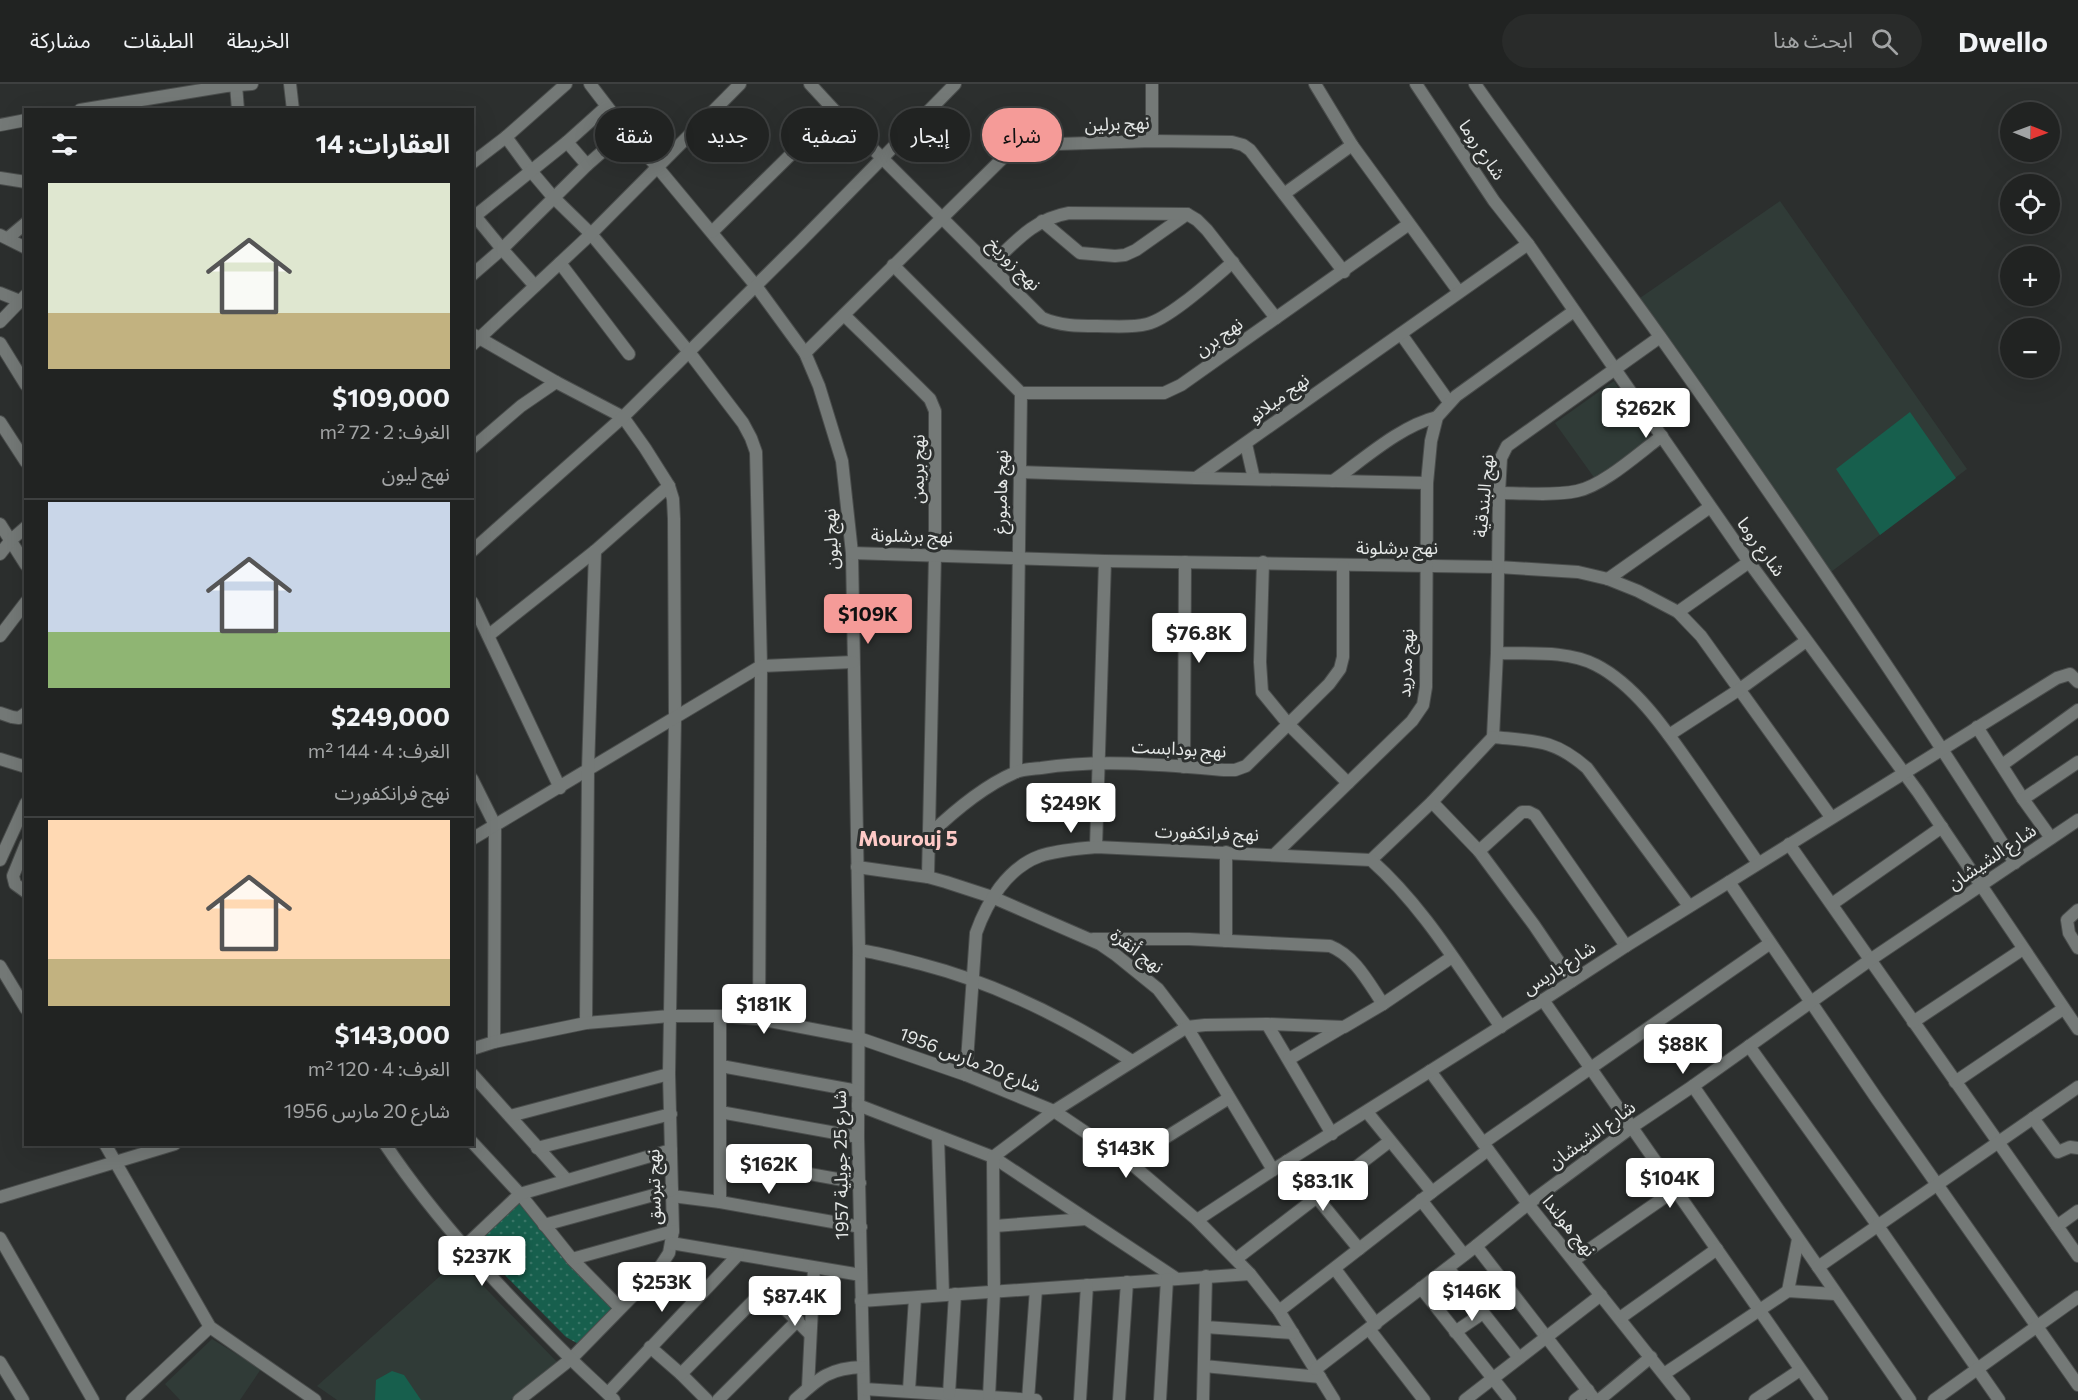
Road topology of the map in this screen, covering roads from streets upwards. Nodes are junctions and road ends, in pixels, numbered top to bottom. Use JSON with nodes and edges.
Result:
{"nodes":[{"id":1,"x":252,"y":84,"type":"edge"},
{"id":2,"x":290,"y":84,"type":"edge"},
{"id":3,"x":566,"y":84,"type":"edge"},
{"id":4,"x":590,"y":84,"type":"edge"},
{"id":5,"x":740,"y":84,"type":"edge"},
{"id":6,"x":810,"y":84,"type":"edge"},
{"id":7,"x":955,"y":84,"type":"edge"},
{"id":8,"x":1152,"y":84,"type":"edge"},
{"id":9,"x":1315,"y":84,"type":"edge"},
{"id":10,"x":1416,"y":84,"type":"edge"},
{"id":11,"x":1475,"y":84,"type":"edge"},
{"id":12,"x":236,"y":85,"type":"edge"},
{"id":13,"x":133,"y":105,"type":"edge"},
{"id":14,"x":606,"y":107,"type":"joint"},
{"id":15,"x":101,"y":108,"type":"edge"},
{"id":16,"x":238,"y":108,"type":"edge"},
{"id":17,"x":293,"y":108,"type":"edge"},
{"id":18,"x":832,"y":108,"type":"edge"},
{"id":19,"x":24,"y":120,"type":"edge"},
{"id":20,"x":0,"y":125,"type":"edge"},
{"id":21,"x":506,"y":137,"type":"junction"},
{"id":22,"x":567,"y":141,"type":"junction"},
{"id":23,"x":1152,"y":141,"type":"junction"},
{"id":24,"x":1352,"y":145,"type":"junction"},
{"id":25,"x":878,"y":153,"type":"edge"},
{"id":26,"x":882,"y":157,"type":"junction"},
{"id":27,"x":595,"y":158,"type":"edge"},
{"id":28,"x":474,"y":161,"type":"edge"},
{"id":29,"x":653,"y":162,"type":"edge"},
{"id":30,"x":783,"y":162,"type":"edge"},
{"id":31,"x":587,"y":165,"type":"junction"},
{"id":32,"x":658,"y":168,"type":"junction"},
{"id":33,"x":531,"y":171,"type":"junction"},
{"id":34,"x":0,"y":178,"type":"edge"},
{"id":35,"x":24,"y":182,"type":"edge"},
{"id":36,"x":1284,"y":194,"type":"junction"},
{"id":37,"x":553,"y":197,"type":"junction"},
{"id":38,"x":1186,"y":214,"type":"junction"},
{"id":39,"x":474,"y":215,"type":"edge"},
{"id":40,"x":474,"y":217,"type":"edge"},
{"id":41,"x":942,"y":217,"type":"junction"},
{"id":42,"x":1042,"y":221,"type":"junction"},
{"id":43,"x":24,"y":224,"type":"edge"},
{"id":44,"x":1409,"y":224,"type":"junction"},
{"id":45,"x":712,"y":232,"type":"junction"},
{"id":46,"x":591,"y":234,"type":"junction"},
{"id":47,"x":4,"y":236,"type":"edge"},
{"id":48,"x":1528,"y":244,"type":"junction"},
{"id":49,"x":24,"y":247,"type":"edge"},
{"id":50,"x":502,"y":249,"type":"junction"},
{"id":51,"x":1233,"y":262,"type":"junction"},
{"id":52,"x":560,"y":263,"type":"junction"},
{"id":53,"x":893,"y":265,"type":"junction"},
{"id":54,"x":991,"y":265,"type":"junction"},
{"id":55,"x":1344,"y":272,"type":"junction"},
{"id":56,"x":474,"y":273,"type":"edge"},
{"id":57,"x":535,"y":286,"type":"junction"},
{"id":58,"x":756,"y":286,"type":"junction"},
{"id":59,"x":1459,"y":292,"type":"junction"},
{"id":60,"x":0,"y":293,"type":"edge"},
{"id":61,"x":23,"y":298,"type":"edge"},
{"id":62,"x":1574,"y":311,"type":"junction"},
{"id":63,"x":844,"y":315,"type":"junction"},
{"id":64,"x":1276,"y":318,"type":"junction"},
{"id":65,"x":0,"y":322,"type":"edge"},
{"id":66,"x":1401,"y":334,"type":"junction"},
{"id":67,"x":1660,"y":337,"type":"junction"},
{"id":68,"x":474,"y":339,"type":"edge"},
{"id":69,"x":0,"y":343,"type":"edge"},
{"id":70,"x":689,"y":352,"type":"junction"},
{"id":71,"x":806,"y":353,"type":"junction"},
{"id":72,"x":629,"y":354,"type":"dead end"},
{"id":73,"x":1616,"y":369,"type":"junction"},
{"id":74,"x":24,"y":382,"type":"edge"},
{"id":75,"x":556,"y":382,"type":"junction"},
{"id":76,"x":1021,"y":393,"type":"junction"},
{"id":77,"x":1449,"y":402,"type":"junction"},
{"id":78,"x":623,"y":417,"type":"junction"},
{"id":79,"x":1437,"y":417,"type":"junction"},
{"id":80,"x":0,"y":422,"type":"edge"},
{"id":81,"x":1662,"y":436,"type":"junction"},
{"id":82,"x":1246,"y":444,"type":"junction"},
{"id":83,"x":474,"y":446,"type":"edge"},
{"id":84,"x":24,"y":459,"type":"edge"},
{"id":85,"x":1019,"y":472,"type":"junction"},
{"id":86,"x":1196,"y":478,"type":"junction"},
{"id":87,"x":1254,"y":479,"type":"junction"},
{"id":88,"x":1333,"y":481,"type":"junction"},
{"id":89,"x":1427,"y":483,"type":"junction"},
{"id":90,"x":669,"y":486,"type":"junction"},
{"id":91,"x":1499,"y":493,"type":"junction"},
{"id":92,"x":1710,"y":507,"type":"junction"},
{"id":93,"x":0,"y":524,"type":"edge"},
{"id":94,"x":24,"y":529,"type":"edge"},
{"id":95,"x":11,"y":540,"type":"junction"},
{"id":96,"x":474,"y":549,"type":"edge"},
{"id":97,"x":595,"y":551,"type":"junction"},
{"id":98,"x":852,"y":553,"type":"junction"},
{"id":99,"x":0,"y":554,"type":"edge"},
{"id":100,"x":935,"y":555,"type":"junction"},
{"id":101,"x":1018,"y":558,"type":"junction"},
{"id":102,"x":1105,"y":561,"type":"junction"},
{"id":103,"x":24,"y":562,"type":"edge"},
{"id":104,"x":1185,"y":562,"type":"junction"},
{"id":105,"x":1263,"y":562,"type":"junction"},
{"id":106,"x":1749,"y":562,"type":"junction"},
{"id":107,"x":1343,"y":566,"type":"junction"},
{"id":108,"x":1426,"y":566,"type":"junction"},
{"id":109,"x":1498,"y":567,"type":"junction"},
{"id":110,"x":1608,"y":579,"type":"junction"},
{"id":111,"x":24,"y":605,"type":"edge"},
{"id":112,"x":474,"y":606,"type":"edge"},
{"id":113,"x":1678,"y":612,"type":"junction"},
{"id":114,"x":489,"y":635,"type":"junction"},
{"id":115,"x":0,"y":636,"type":"edge"},
{"id":116,"x":1806,"y":641,"type":"junction"},
{"id":117,"x":1497,"y":653,"type":"junction"},
{"id":118,"x":853,"y":662,"type":"junction"},
{"id":119,"x":761,"y":666,"type":"junction"},
{"id":120,"x":2076,"y":679,"type":"edge"},
{"id":121,"x":1740,"y":689,"type":"junction"},
{"id":122,"x":2078,"y":710,"type":"edge"},
{"id":123,"x":0,"y":713,"type":"edge"},
{"id":124,"x":24,"y":714,"type":"edge"},
{"id":125,"x":675,"y":718,"type":"junction"},
{"id":126,"x":1288,"y":725,"type":"junction"},
{"id":127,"x":1977,"y":727,"type":"junction"},
{"id":128,"x":1669,"y":735,"type":"junction"},
{"id":129,"x":1493,"y":737,"type":"junction"},
{"id":130,"x":1943,"y":748,"type":"junction"},
{"id":131,"x":0,"y":759,"type":"edge"},
{"id":132,"x":2078,"y":762,"type":"edge"},
{"id":133,"x":1099,"y":763,"type":"junction"},
{"id":134,"x":2002,"y":765,"type":"junction"},
{"id":135,"x":24,"y":766,"type":"edge"},
{"id":136,"x":1184,"y":767,"type":"junction"},
{"id":137,"x":588,"y":770,"type":"junction"},
{"id":138,"x":1016,"y":772,"type":"junction"},
{"id":139,"x":1904,"y":772,"type":"junction"},
{"id":140,"x":474,"y":783,"type":"edge"},
{"id":141,"x":1348,"y":783,"type":"junction"},
{"id":142,"x":560,"y":788,"type":"junction"},
{"id":143,"x":2023,"y":799,"type":"junction"},
{"id":144,"x":1432,"y":802,"type":"junction"},
{"id":145,"x":930,"y":806,"type":"junction"},
{"id":146,"x":24,"y":807,"type":"edge"},
{"id":147,"x":951,"y":814,"type":"junction"},
{"id":148,"x":1831,"y":818,"type":"junction"},
{"id":149,"x":495,"y":825,"type":"junction"},
{"id":150,"x":2076,"y":826,"type":"edge"},
{"id":151,"x":1942,"y":827,"type":"junction"},
{"id":152,"x":929,"y":835,"type":"junction"},
{"id":153,"x":474,"y":838,"type":"edge"},
{"id":154,"x":2051,"y":838,"type":"junction"},
{"id":155,"x":1789,"y":844,"type":"junction"},
{"id":156,"x":1096,"y":847,"type":"junction"},
{"id":157,"x":24,"y":849,"type":"edge"},
{"id":158,"x":1479,"y":850,"type":"junction"},
{"id":159,"x":1226,"y":852,"type":"junction"},
{"id":160,"x":1275,"y":854,"type":"junction"},
{"id":161,"x":0,"y":860,"type":"edge"},
{"id":162,"x":1371,"y":860,"type":"junction"},
{"id":163,"x":1758,"y":863,"type":"junction"},
{"id":164,"x":2014,"y":863,"type":"junction"},
{"id":165,"x":857,"y":867,"type":"junction"},
{"id":166,"x":928,"y":877,"type":"junction"},
{"id":167,"x":1729,"y":882,"type":"junction"},
{"id":168,"x":1981,"y":886,"type":"junction"},
{"id":169,"x":8,"y":889,"type":"dead end"},
{"id":170,"x":24,"y":891,"type":"edge"},
{"id":171,"x":992,"y":897,"type":"junction"},
{"id":172,"x":24,"y":901,"type":"edge"},
{"id":173,"x":1832,"y":904,"type":"junction"},
{"id":174,"x":1689,"y":906,"type":"junction"},
{"id":175,"x":2078,"y":910,"type":"edge"},
{"id":176,"x":1089,"y":939,"type":"junction"},
{"id":177,"x":1226,"y":941,"type":"junction"},
{"id":178,"x":1769,"y":944,"type":"junction"},
{"id":179,"x":1626,"y":946,"type":"junction"},
{"id":180,"x":2078,"y":948,"type":"edge"},
{"id":181,"x":2023,"y":949,"type":"junction"},
{"id":182,"x":859,"y":950,"type":"junction"},
{"id":183,"x":1452,"y":957,"type":"junction"},
{"id":184,"x":1870,"y":960,"type":"junction"},
{"id":185,"x":0,"y":966,"type":"edge"},
{"id":186,"x":971,"y":979,"type":"junction"},
{"id":187,"x":1572,"y":981,"type":"junction"},
{"id":188,"x":1544,"y":1000,"type":"junction"},
{"id":189,"x":1810,"y":1003,"type":"junction"},
{"id":190,"x":24,"y":1004,"type":"edge"},
{"id":191,"x":1383,"y":1004,"type":"junction"},
{"id":192,"x":2063,"y":1009,"type":"junction"},
{"id":193,"x":670,"y":1016,"type":"junction"},
{"id":194,"x":720,"y":1016,"type":"junction"},
{"id":195,"x":759,"y":1019,"type":"junction"},
{"id":196,"x":1913,"y":1022,"type":"junction"},
{"id":197,"x":586,"y":1023,"type":"junction"},
{"id":198,"x":1267,"y":1024,"type":"junction"},
{"id":199,"x":1187,"y":1027,"type":"junction"},
{"id":200,"x":1344,"y":1027,"type":"junction"},
{"id":201,"x":1501,"y":1027,"type":"junction"},
{"id":202,"x":2078,"y":1029,"type":"edge"},
{"id":203,"x":859,"y":1038,"type":"junction"},
{"id":204,"x":494,"y":1042,"type":"junction"},
{"id":205,"x":1749,"y":1046,"type":"junction"},
{"id":206,"x":474,"y":1048,"type":"edge"},
{"id":207,"x":1289,"y":1059,"type":"junction"},
{"id":208,"x":1132,"y":1061,"type":"junction"},
{"id":209,"x":721,"y":1066,"type":"junction"},
{"id":210,"x":1591,"y":1067,"type":"junction"},
{"id":211,"x":1430,"y":1071,"type":"junction"},
{"id":212,"x":669,"y":1074,"type":"junction"},
{"id":213,"x":966,"y":1075,"type":"junction"},
{"id":214,"x":474,"y":1076,"type":"edge"},
{"id":215,"x":1955,"y":1082,"type":"junction"},
{"id":216,"x":1693,"y":1086,"type":"junction"},
{"id":217,"x":2078,"y":1087,"type":"edge"},
{"id":218,"x":858,"y":1091,"type":"junction"},
{"id":219,"x":1229,"y":1098,"type":"junction"},
{"id":220,"x":858,"y":1105,"type":"junction"},
{"id":221,"x":1054,"y":1111,"type":"junction"},
{"id":222,"x":720,"y":1112,"type":"junction"},
{"id":223,"x":1366,"y":1112,"type":"junction"},
{"id":224,"x":671,"y":1114,"type":"junction"},
{"id":225,"x":510,"y":1116,"type":"junction"},
{"id":226,"x":2033,"y":1118,"type":"junction"},
{"id":227,"x":1632,"y":1127,"type":"junction"},
{"id":228,"x":1332,"y":1134,"type":"junction"},
{"id":229,"x":938,"y":1136,"type":"junction"},
{"id":230,"x":858,"y":1137,"type":"junction"},
{"id":231,"x":1390,"y":1141,"type":"junction"},
{"id":232,"x":1999,"y":1143,"type":"junction"},
{"id":233,"x":474,"y":1144,"type":"edge"},
{"id":234,"x":106,"y":1146,"type":"edge"},
{"id":235,"x":168,"y":1146,"type":"edge"},
{"id":236,"x":386,"y":1146,"type":"edge"},
{"id":237,"x":1485,"y":1147,"type":"junction"},
{"id":238,"x":537,"y":1148,"type":"junction"},
{"id":239,"x":2078,"y":1148,"type":"edge"},
{"id":240,"x":671,"y":1150,"type":"junction"},
{"id":241,"x":993,"y":1157,"type":"junction"},
{"id":242,"x":720,"y":1158,"type":"junction"},
{"id":243,"x":1128,"y":1161,"type":"junction"},
{"id":244,"x":1287,"y":1161,"type":"junction"},
{"id":245,"x":115,"y":1162,"type":"junction"},
{"id":246,"x":1273,"y":1170,"type":"junction"},
{"id":247,"x":566,"y":1179,"type":"junction"},
{"id":248,"x":860,"y":1183,"type":"junction"},
{"id":249,"x":1937,"y":1185,"type":"junction"},
{"id":250,"x":1675,"y":1190,"type":"junction"},
{"id":251,"x":1432,"y":1192,"type":"junction"},
{"id":252,"x":672,"y":1193,"type":"junction"},
{"id":253,"x":520,"y":1194,"type":"junction"},
{"id":254,"x":0,"y":1197,"type":"edge"},
{"id":255,"x":1317,"y":1198,"type":"junction"},
{"id":256,"x":1421,"y":1200,"type":"junction"},
{"id":257,"x":720,"y":1202,"type":"junction"},
{"id":258,"x":1528,"y":1204,"type":"junction"},
{"id":259,"x":2078,"y":1211,"type":"edge"},
{"id":260,"x":1086,"y":1219,"type":"junction"},
{"id":261,"x":1197,"y":1220,"type":"junction"},
{"id":262,"x":544,"y":1225,"type":"junction"},
{"id":263,"x":995,"y":1226,"type":"junction"},
{"id":264,"x":1878,"y":1226,"type":"junction"},
{"id":265,"x":2057,"y":1226,"type":"junction"},
{"id":266,"x":861,"y":1227,"type":"junction"},
{"id":267,"x":672,"y":1237,"type":"junction"},
{"id":268,"x":0,"y":1238,"type":"edge"},
{"id":269,"x":1798,"y":1239,"type":"junction"},
{"id":270,"x":1476,"y":1246,"type":"junction"},
{"id":271,"x":464,"y":1247,"type":"junction"},
{"id":272,"x":1717,"y":1249,"type":"junction"},
{"id":273,"x":1359,"y":1250,"type":"junction"},
{"id":274,"x":738,"y":1255,"type":"junction"},
{"id":275,"x":1464,"y":1255,"type":"junction"},
{"id":276,"x":2078,"y":1256,"type":"edge"},
{"id":277,"x":572,"y":1259,"type":"junction"},
{"id":278,"x":1236,"y":1259,"type":"junction"},
{"id":279,"x":1574,"y":1260,"type":"junction"},
{"id":280,"x":1818,"y":1267,"type":"junction"},
{"id":281,"x":814,"y":1268,"type":"junction"},
{"id":282,"x":1448,"y":1268,"type":"junction"},
{"id":283,"x":1335,"y":1269,"type":"junction"},
{"id":284,"x":1250,"y":1274,"type":"junction"},
{"id":285,"x":861,"y":1275,"type":"junction"},
{"id":286,"x":1206,"y":1276,"type":"junction"},
{"id":287,"x":1172,"y":1279,"type":"junction"},
{"id":288,"x":1127,"y":1282,"type":"junction"},
{"id":289,"x":1087,"y":1286,"type":"junction"},
{"id":290,"x":1421,"y":1288,"type":"junction"},
{"id":291,"x":1036,"y":1289,"type":"junction"},
{"id":292,"x":1788,"y":1291,"type":"junction"},
{"id":293,"x":994,"y":1292,"type":"junction"},
{"id":294,"x":1601,"y":1294,"type":"junction"},
{"id":295,"x":1835,"y":1294,"type":"junction"},
{"id":296,"x":949,"y":1295,"type":"junction"},
{"id":297,"x":2078,"y":1297,"type":"edge"},
{"id":298,"x":915,"y":1298,"type":"junction"},
{"id":299,"x":861,"y":1301,"type":"junction"},
{"id":300,"x":620,"y":1308,"type":"junction"},
{"id":301,"x":1759,"y":1309,"type":"junction"},
{"id":302,"x":1279,"y":1311,"type":"junction"},
{"id":303,"x":1483,"y":1313,"type":"junction"},
{"id":304,"x":1620,"y":1318,"type":"junction"},
{"id":305,"x":798,"y":1320,"type":"junction"},
{"id":306,"x":1373,"y":1326,"type":"junction"},
{"id":307,"x":2037,"y":1326,"type":"junction"},
{"id":308,"x":210,"y":1327,"type":"junction"},
{"id":309,"x":1205,"y":1327,"type":"junction"},
{"id":310,"x":1455,"y":1332,"type":"junction"},
{"id":311,"x":1293,"y":1333,"type":"junction"},
{"id":312,"x":810,"y":1334,"type":"junction"},
{"id":313,"x":1546,"y":1338,"type":"junction"},
{"id":314,"x":650,"y":1347,"type":"junction"},
{"id":315,"x":1651,"y":1357,"type":"junction"},
{"id":316,"x":1519,"y":1358,"type":"junction"},
{"id":317,"x":571,"y":1359,"type":"junction"},
{"id":318,"x":0,"y":1362,"type":"edge"},
{"id":319,"x":1204,"y":1366,"type":"junction"},
{"id":320,"x":863,"y":1367,"type":"junction"},
{"id":321,"x":1977,"y":1369,"type":"junction"},
{"id":322,"x":1800,"y":1370,"type":"junction"},
{"id":323,"x":1318,"y":1373,"type":"junction"},
{"id":324,"x":681,"y":1374,"type":"junction"},
{"id":325,"x":1664,"y":1374,"type":"junction"},
{"id":326,"x":1492,"y":1379,"type":"junction"},
{"id":327,"x":2078,"y":1385,"type":"edge"},
{"id":328,"x":808,"y":1388,"type":"junction"},
{"id":329,"x":909,"y":1390,"type":"junction"},
{"id":330,"x":864,"y":1394,"type":"edge"},
{"id":331,"x":949,"y":1394,"type":"junction"},
{"id":332,"x":611,"y":1397,"type":"edge"},
{"id":333,"x":989,"y":1397,"type":"junction"},
{"id":334,"x":1594,"y":1397,"type":"edge"},
{"id":335,"x":23,"y":1400,"type":"edge"},
{"id":336,"x":93,"y":1400,"type":"edge"},
{"id":337,"x":132,"y":1400,"type":"edge"},
{"id":338,"x":315,"y":1400,"type":"edge"},
{"id":339,"x":519,"y":1400,"type":"edge"},
{"id":340,"x":707,"y":1400,"type":"edge"},
{"id":341,"x":718,"y":1400,"type":"edge"},
{"id":342,"x":795,"y":1400,"type":"edge"},
{"id":343,"x":1028,"y":1400,"type":"edge"},
{"id":344,"x":1036,"y":1400,"type":"edge"},
{"id":345,"x":1080,"y":1400,"type":"edge"},
{"id":346,"x":1119,"y":1400,"type":"edge"},
{"id":347,"x":1160,"y":1400,"type":"edge"},
{"id":348,"x":1203,"y":1400,"type":"edge"},
{"id":349,"x":1334,"y":1400,"type":"edge"},
{"id":350,"x":1424,"y":1400,"type":"edge"},
{"id":351,"x":1465,"y":1400,"type":"edge"},
{"id":352,"x":1510,"y":1400,"type":"edge"},
{"id":353,"x":1575,"y":1400,"type":"edge"},
{"id":354,"x":1683,"y":1400,"type":"edge"},
{"id":355,"x":1755,"y":1400,"type":"edge"},
{"id":356,"x":1822,"y":1400,"type":"edge"},
{"id":357,"x":1910,"y":1400,"type":"edge"},
{"id":358,"x":1934,"y":1400,"type":"edge"},
{"id":359,"x":1999,"y":1400,"type":"edge"}],
"edges":[{"from":1,"to":12,"type":"street"},
{"from":2,"to":17,"type":"street"},
{"from":3,"to":21,"type":"street"},
{"from":4,"to":14,"type":"street","name":"نهج ليون"},
{"from":5,"to":32,"type":"street"},
{"from":6,"to":18,"type":"street","name":"نهج زوريخ"},
{"from":7,"to":26,"type":"street"},
{"from":8,"to":23,"type":"street"},
{"from":9,"to":24,"type":"street"},
{"from":10,"to":48,"type":"street","name":"شارع روما"},
{"from":11,"to":67,"type":"street"},
{"from":12,"to":13,"type":"street"},
{"from":12,"to":16,"type":"street"},
{"from":13,"to":15,"type":"street"},
{"from":14,"to":22,"type":"street"},
{"from":19,"to":20,"type":"street"},
{"from":21,"to":28,"type":"street"},
{"from":21,"to":33,"type":"street"},
{"from":22,"to":31,"type":"street"},
{"from":22,"to":33,"type":"street"},
{"from":23,"to":36,"type":"street","name":"نهج برلين"},
{"from":23,"to":41,"type":"street","name":"نهج برلين"},
{"from":24,"to":36,"type":"street"},
{"from":24,"to":44,"type":"street"},
{"from":25,"to":26,"type":"street","name":"نهج زوريخ"},
{"from":26,"to":41,"type":"street","name":"نهج زوريخ"},
{"from":26,"to":58,"type":"street"},
{"from":27,"to":31,"type":"street"},
{"from":29,"to":32,"type":"street","name":"نهج ليون"},
{"from":30,"to":45,"type":"street"},
{"from":31,"to":37,"type":"street"},
{"from":32,"to":45,"type":"street","name":"نهج ليون"},
{"from":32,"to":46,"type":"street"},
{"from":33,"to":37,"type":"street"},
{"from":33,"to":39,"type":"street"},
{"from":34,"to":35,"type":"street"},
{"from":36,"to":55,"type":"street","name":"نهج برلين"},
{"from":37,"to":46,"type":"street"},
{"from":37,"to":50,"type":"street"},
{"from":38,"to":42,"type":"street"},
{"from":38,"to":42,"type":"street"},
{"from":38,"to":51,"type":"street"},
{"from":40,"to":50,"type":"street"},
{"from":41,"to":53,"type":"street","name":"نهج برلين"},
{"from":41,"to":54,"type":"street","name":"نهج زوريخ"},
{"from":42,"to":54,"type":"street"},
{"from":43,"to":47,"type":"street"},
{"from":44,"to":55,"type":"street","name":"نهج برن"},
{"from":44,"to":59,"type":"street"},
{"from":45,"to":58,"type":"street","name":"نهج ليون"},
{"from":46,"to":52,"type":"street"},
{"from":46,"to":70,"type":"street"},
{"from":47,"to":49,"type":"street"},
{"from":48,"to":59,"type":"street","name":"نهج ميلانو"},
{"from":48,"to":62,"type":"street","name":"شارع روما"},
{"from":50,"to":56,"type":"street"},
{"from":50,"to":57,"type":"street"},
{"from":51,"to":54,"type":"street","name":"نهج زوريخ"},
{"from":51,"to":64,"type":"street"},
{"from":52,"to":57,"type":"street"},
{"from":52,"to":72,"type":"street"},
{"from":53,"to":63,"type":"street","name":"نهج برلين"},
{"from":53,"to":76,"type":"street"},
{"from":55,"to":64,"type":"street","name":"نهج برن"},
{"from":57,"to":68,"type":"street"},
{"from":58,"to":70,"type":"street"},
{"from":58,"to":71,"type":"street","name":"نهج ليون"},
{"from":59,"to":66,"type":"street","name":"نهج ميلانو"},
{"from":60,"to":61,"type":"street"},
{"from":61,"to":65,"type":"street"},
{"from":62,"to":73,"type":"street","name":"شارع روما"},
{"from":62,"to":77,"type":"street"},
{"from":63,"to":71,"type":"street","name":"نهج برلين"},
{"from":63,"to":100,"type":"street","name":"نهج بريمن"},
{"from":64,"to":76,"type":"street","name":"نهج برن"},
{"from":66,"to":77,"type":"street"},
{"from":66,"to":82,"type":"street","name":"نهج ميلانو"},
{"from":67,"to":73,"type":"street","name":"نهج البندقية"},
{"from":67,"to":130,"type":"street"},
{"from":68,"to":75,"type":"street"},
{"from":69,"to":74,"type":"street"},
{"from":70,"to":78,"type":"street"},
{"from":70,"to":119,"type":"street"},
{"from":71,"to":98,"type":"street","name":"نهج ليون"},
{"from":73,"to":81,"type":"street","name":"شارع روما"},
{"from":73,"to":91,"type":"street","name":"نهج البندقية"},
{"from":75,"to":78,"type":"street"},
{"from":75,"to":83,"type":"street"},
{"from":76,"to":85,"type":"street","name":"نهج هامبورغ"},
{"from":77,"to":79,"type":"street"},
{"from":78,"to":90,"type":"street"},
{"from":78,"to":96,"type":"street"},
{"from":79,"to":88,"type":"street"},
{"from":79,"to":89,"type":"street","name":"نهج مدريد"},
{"from":80,"to":84,"type":"street"},
{"from":81,"to":91,"type":"street"},
{"from":81,"to":92,"type":"street","name":"شارع روما"},
{"from":82,"to":86,"type":"street","name":"نهج ميلانو"},
{"from":82,"to":87,"type":"street"},
{"from":85,"to":86,"type":"street"},
{"from":85,"to":101,"type":"street","name":"نهج هامبورغ"},
{"from":86,"to":87,"type":"street"},
{"from":87,"to":88,"type":"street"},
{"from":88,"to":89,"type":"street"},
{"from":89,"to":108,"type":"street","name":"نهج مدريد"},
{"from":90,"to":97,"type":"street"},
{"from":90,"to":125,"type":"street","name":"نهج تبرسق"},
{"from":91,"to":109,"type":"street","name":"نهج البندقية"},
{"from":92,"to":106,"type":"street","name":"شارع روما"},
{"from":92,"to":110,"type":"street"},
{"from":93,"to":95,"type":"street"},
{"from":94,"to":95,"type":"street"},
{"from":95,"to":99,"type":"street"},
{"from":95,"to":103,"type":"street"},
{"from":97,"to":114,"type":"street"},
{"from":97,"to":137,"type":"street"},
{"from":98,"to":100,"type":"street","name":"نهج برشلونة"},
{"from":98,"to":118,"type":"street","name":"نهج ليون"},
{"from":100,"to":101,"type":"street","name":"نهج برشلونة"},
{"from":100,"to":145,"type":"street","name":"نهج بريمن"},
{"from":101,"to":102,"type":"street","name":"نهج برشلونة"},
{"from":101,"to":138,"type":"street","name":"نهج هامبورغ"},
{"from":102,"to":104,"type":"street","name":"نهج برشلونة"},
{"from":102,"to":133,"type":"street"},
{"from":104,"to":105,"type":"street","name":"نهج برشلونة"},
{"from":104,"to":136,"type":"street"},
{"from":105,"to":107,"type":"street","name":"نهج برشلونة"},
{"from":105,"to":126,"type":"street"},
{"from":106,"to":113,"type":"street"},
{"from":106,"to":116,"type":"street","name":"شارع روما"},
{"from":107,"to":108,"type":"street","name":"نهج برشلونة"},
{"from":107,"to":126,"type":"street","name":"نهج بودابست"},
{"from":108,"to":109,"type":"street","name":"نهج برشلونة"},
{"from":108,"to":141,"type":"street","name":"نهج مدريد"},
{"from":109,"to":110,"type":"street","name":"نهج برشلونة"},
{"from":109,"to":117,"type":"street","name":"نهج البندقية"},
{"from":110,"to":113,"type":"street","name":"نهج برشلونة"},
{"from":111,"to":115,"type":"street"},
{"from":112,"to":114,"type":"street"},
{"from":113,"to":121,"type":"street","name":"نهج برشلونة"},
{"from":114,"to":142,"type":"street"},
{"from":116,"to":121,"type":"street"},
{"from":116,"to":139,"type":"street","name":"شارع روما"},
{"from":117,"to":128,"type":"street"},
{"from":117,"to":129,"type":"street","name":"نهج البندقية"},
{"from":118,"to":119,"type":"street"},
{"from":118,"to":165,"type":"street","name":"نهج ليون"},
{"from":119,"to":125,"type":"street"},
{"from":119,"to":195,"type":"street"},
{"from":120,"to":127,"type":"street","name":"شارع باريس"},
{"from":121,"to":128,"type":"street"},
{"from":121,"to":148,"type":"street","name":"نهج برشلونة"},
{"from":122,"to":134,"type":"street"},
{"from":123,"to":124,"type":"street"},
{"from":125,"to":137,"type":"street"},
{"from":125,"to":193,"type":"street","name":"نهج تبرسق"},
{"from":126,"to":136,"type":"street","name":"نهج بودابست"},
{"from":126,"to":141,"type":"street"},
{"from":127,"to":130,"type":"street","name":"شارع باريس"},
{"from":127,"to":134,"type":"street"},
{"from":128,"to":163,"type":"street"},
{"from":129,"to":144,"type":"street"},
{"from":129,"to":174,"type":"street"},
{"from":130,"to":139,"type":"street","name":"شارع باريس"},
{"from":130,"to":164,"type":"street"},
{"from":131,"to":135,"type":"street"},
{"from":132,"to":143,"type":"street"},
{"from":133,"to":136,"type":"street","name":"نهج بودابست"},
{"from":133,"to":138,"type":"street","name":"نهج بودابست"},
{"from":133,"to":156,"type":"street"},
{"from":134,"to":143,"type":"street"},
{"from":137,"to":142,"type":"street"},
{"from":137,"to":197,"type":"street"},
{"from":138,"to":147,"type":"street","name":"نهج بودابست"},
{"from":139,"to":148,"type":"street","name":"شارع باريس"},
{"from":139,"to":151,"type":"street","name":"شارع روما"},
{"from":140,"to":149,"type":"street"},
{"from":141,"to":160,"type":"street","name":"نهج مدريد"},
{"from":142,"to":149,"type":"street"},
{"from":143,"to":154,"type":"street"},
{"from":144,"to":158,"type":"street"},
{"from":144,"to":162,"type":"street"},
{"from":145,"to":147,"type":"street"},
{"from":145,"to":152,"type":"street","name":"نهج بريمن"},
{"from":146,"to":161,"type":"street"},
{"from":147,"to":152,"type":"street","name":"نهج بودابست"},
{"from":148,"to":155,"type":"street","name":"شارع باريس"},
{"from":149,"to":153,"type":"street"},
{"from":149,"to":204,"type":"street"},
{"from":150,"to":154,"type":"street","name":"شارع الشيشان"},
{"from":151,"to":168,"type":"street","name":"شارع روما"},
{"from":151,"to":173,"type":"street"},
{"from":152,"to":166,"type":"street","name":"نهج بريمن"},
{"from":154,"to":164,"type":"street","name":"شارع الشيشان"},
{"from":155,"to":163,"type":"street","name":"شارع باريس"},
{"from":155,"to":173,"type":"street"},
{"from":156,"to":159,"type":"street","name":"نهج فرانكفورت"},
{"from":156,"to":171,"type":"street","name":"نهج فرانكفورت"},
{"from":157,"to":170,"type":"street"},
{"from":158,"to":179,"type":"street"},
{"from":158,"to":187,"type":"street"},
{"from":159,"to":160,"type":"street","name":"نهج فرانكفورت"},
{"from":159,"to":177,"type":"street"},
{"from":160,"to":162,"type":"street","name":"نهج فرانكفورت"},
{"from":162,"to":183,"type":"street"},
{"from":163,"to":167,"type":"street","name":"شارع باريس"},
{"from":164,"to":168,"type":"street","name":"شارع الشيشان"},
{"from":165,"to":166,"type":"street","name":"نهج أنقرة"},
{"from":165,"to":182,"type":"street","name":"نهج ليون"},
{"from":166,"to":171,"type":"street","name":"نهج أنقرة"},
{"from":167,"to":174,"type":"street","name":"شارع باريس"},
{"from":167,"to":178,"type":"street"},
{"from":168,"to":181,"type":"street","name":"شارع روما"},
{"from":168,"to":184,"type":"street","name":"شارع الشيشان"},
{"from":169,"to":172,"type":"street"},
{"from":171,"to":176,"type":"street","name":"نهج أنقرة"},
{"from":171,"to":186,"type":"street","name":"نهج فرانكفورت"},
{"from":173,"to":184,"type":"street"},
{"from":174,"to":179,"type":"street","name":"شارع باريس"},
{"from":175,"to":180,"type":"street"},
{"from":176,"to":177,"type":"street"},
{"from":176,"to":199,"type":"street","name":"نهج أنقرة"},
{"from":177,"to":191,"type":"street"},
{"from":178,"to":189,"type":"street"},
{"from":178,"to":210,"type":"street"},
{"from":179,"to":187,"type":"street","name":"شارع باريس"},
{"from":181,"to":192,"type":"street","name":"شارع روما"},
{"from":181,"to":196,"type":"street"},
{"from":182,"to":186,"type":"street"},
{"from":182,"to":203,"type":"street","name":"نهج ليون"},
{"from":183,"to":191,"type":"street"},
{"from":183,"to":201,"type":"street"},
{"from":184,"to":189,"type":"street","name":"شارع الشيشان"},
{"from":184,"to":196,"type":"street"},
{"from":185,"to":190,"type":"street"},
{"from":186,"to":208,"type":"street"},
{"from":186,"to":213,"type":"street","name":"نهج فرانكفورت"},
{"from":187,"to":188,"type":"street","name":"شارع باريس"},
{"from":188,"to":201,"type":"street","name":"شارع باريس"},
{"from":188,"to":210,"type":"street"},
{"from":189,"to":205,"type":"street","name":"شارع الشيشان"},
{"from":189,"to":249,"type":"street"},
{"from":191,"to":200,"type":"street"},
{"from":192,"to":202,"type":"street","name":"شارع روما"},
{"from":192,"to":215,"type":"street"},
{"from":193,"to":194,"type":"street","name":"شارع 20 مارس 1956"},
{"from":193,"to":197,"type":"street","name":"شارع 20 مارس 1956"},
{"from":193,"to":212,"type":"street","name":"نهج تبرسق"},
{"from":194,"to":195,"type":"street","name":"شارع 20 مارس 1956"},
{"from":194,"to":209,"type":"street"},
{"from":195,"to":203,"type":"street","name":"شارع 20 مارس 1956"},
{"from":196,"to":215,"type":"street"},
{"from":197,"to":204,"type":"street","name":"شارع 20 مارس 1956"},
{"from":198,"to":199,"type":"street"},
{"from":198,"to":200,"type":"street"},
{"from":198,"to":207,"type":"street"},
{"from":199,"to":208,"type":"street"},
{"from":199,"to":219,"type":"street","name":"نهج أنقرة"},
{"from":200,"to":207,"type":"street"},
{"from":201,"to":211,"type":"street","name":"شارع باريس"},
{"from":203,"to":213,"type":"street","name":"شارع 20 مارس 1956"},
{"from":203,"to":218,"type":"street","name":"شارع 25 جويلية 1957"},
{"from":204,"to":206,"type":"street","name":"شارع 20 مارس 1956"},
{"from":205,"to":216,"type":"street","name":"شارع الشيشان"},
{"from":205,"to":264,"type":"street"},
{"from":207,"to":228,"type":"street"},
{"from":208,"to":221,"type":"street"},
{"from":209,"to":218,"type":"street"},
{"from":209,"to":222,"type":"street"},
{"from":210,"to":227,"type":"street"},
{"from":210,"to":237,"type":"street"},
{"from":211,"to":223,"type":"street","name":"شارع باريس"},
{"from":211,"to":237,"type":"street","name":"نهج هولندا"},
{"from":212,"to":224,"type":"street","name":"نهج تبرسق"},
{"from":212,"to":225,"type":"street"},
{"from":213,"to":221,"type":"street","name":"شارع 20 مارس 1956"},
{"from":214,"to":225,"type":"street"},
{"from":215,"to":232,"type":"street"},
{"from":216,"to":227,"type":"street","name":"شارع الشيشان"},
{"from":216,"to":269,"type":"street"},
{"from":217,"to":226,"type":"street"},
{"from":218,"to":220,"type":"street","name":"شارع 25 جويلية 1957"},
{"from":219,"to":243,"type":"street"},
{"from":219,"to":246,"type":"street","name":"نهج أنقرة"},
{"from":220,"to":229,"type":"street"},
{"from":220,"to":230,"type":"street","name":"شارع 25 جويلية 1957"},
{"from":221,"to":241,"type":"street"},
{"from":221,"to":243,"type":"street","name":"شارع 20 مارس 1956"},
{"from":222,"to":230,"type":"street"},
{"from":222,"to":242,"type":"street"},
{"from":223,"to":228,"type":"street","name":"شارع باريس"},
{"from":223,"to":231,"type":"street"},
{"from":224,"to":238,"type":"street"},
{"from":224,"to":240,"type":"street","name":"نهج تبرسق"},
{"from":225,"to":238,"type":"street"},
{"from":226,"to":232,"type":"street"},
{"from":226,"to":239,"type":"street"},
{"from":227,"to":250,"type":"street"},
{"from":227,"to":258,"type":"street","name":"شارع الشيشان"},
{"from":228,"to":244,"type":"street","name":"شارع باريس"},
{"from":229,"to":241,"type":"street"},
{"from":229,"to":296,"type":"street"},
{"from":230,"to":248,"type":"street","name":"شارع 25 جويلية 1957"},
{"from":231,"to":251,"type":"street"},
{"from":231,"to":255,"type":"street"},
{"from":232,"to":249,"type":"street"},
{"from":232,"to":265,"type":"street"},
{"from":233,"to":253,"type":"street"},
{"from":234,"to":245,"type":"street"},
{"from":235,"to":245,"type":"street"},
{"from":236,"to":271,"type":"street"},
{"from":237,"to":251,"type":"street"},
{"from":237,"to":258,"type":"street","name":"نهج هولندا"},
{"from":238,"to":247,"type":"street"},
{"from":240,"to":247,"type":"street"},
{"from":240,"to":252,"type":"street","name":"نهج تبرسق"},
{"from":241,"to":260,"type":"street"},
{"from":241,"to":263,"type":"street"},
{"from":242,"to":248,"type":"street"},
{"from":242,"to":257,"type":"street"},
{"from":243,"to":261,"type":"street","name":"شارع 20 مارس 1956"},
{"from":244,"to":246,"type":"street","name":"شارع باريس"},
{"from":244,"to":255,"type":"street"},
{"from":245,"to":254,"type":"street"},
{"from":245,"to":308,"type":"street"},
{"from":246,"to":261,"type":"street","name":"شارع باريس"},
{"from":247,"to":253,"type":"street"},
{"from":248,"to":266,"type":"street","name":"شارع 25 جويلية 1957"},
{"from":249,"to":264,"type":"street"},
{"from":249,"to":307,"type":"street"},
{"from":250,"to":272,"type":"street"},
{"from":250,"to":279,"type":"street"},
{"from":251,"to":256,"type":"street"},
{"from":252,"to":257,"type":"street"},
{"from":252,"to":262,"type":"street"},
{"from":252,"to":267,"type":"street","name":"نهج تبرسق"},
{"from":253,"to":262,"type":"street"},
{"from":253,"to":271,"type":"street"},
{"from":255,"to":273,"type":"street"},
{"from":255,"to":278,"type":"street"},
{"from":256,"to":273,"type":"street"},
{"from":256,"to":275,"type":"street"},
{"from":257,"to":266,"type":"street"},
{"from":258,"to":270,"type":"street","name":"شارع الشيشان"},
{"from":258,"to":279,"type":"street","name":"نهج هولندا"},
{"from":259,"to":265,"type":"street"},
{"from":260,"to":263,"type":"street"},
{"from":260,"to":287,"type":"street"},
{"from":261,"to":278,"type":"street","name":"شارع 20 مارس 1956"},
{"from":262,"to":277,"type":"street"},
{"from":263,"to":293,"type":"street"},
{"from":264,"to":280,"type":"street"},
{"from":264,"to":321,"type":"street"},
{"from":265,"to":276,"type":"street"},
{"from":266,"to":285,"type":"street","name":"شارع 25 جويلية 1957"},
{"from":267,"to":274,"type":"street"},
{"from":267,"to":277,"type":"street"},
{"from":267,"to":300,"type":"street","name":"نهج تبرسق"},
{"from":268,"to":336,"type":"street"},
{"from":269,"to":280,"type":"street"},
{"from":269,"to":292,"type":"street"},
{"from":270,"to":275,"type":"street","name":"شارع الشيشان"},
{"from":270,"to":313,"type":"street"},
{"from":271,"to":317,"type":"street"},
{"from":272,"to":301,"type":"street"},
{"from":272,"to":304,"type":"street"},
{"from":273,"to":283,"type":"street"},
{"from":274,"to":281,"type":"street"},
{"from":274,"to":314,"type":"street"},
{"from":275,"to":282,"type":"street","name":"شارع الشيشان"},
{"from":277,"to":300,"type":"street"},
{"from":278,"to":284,"type":"street","name":"شارع 20 مارس 1956"},
{"from":279,"to":294,"type":"street","name":"نهج هولندا"},
{"from":280,"to":295,"type":"street"},
{"from":281,"to":285,"type":"street"},
{"from":281,"to":312,"type":"street"},
{"from":282,"to":290,"type":"street","name":"شارع الشيشان"},
{"from":282,"to":303,"type":"street"},
{"from":283,"to":302,"type":"street"},
{"from":283,"to":306,"type":"street"},
{"from":284,"to":286,"type":"street"},
{"from":284,"to":302,"type":"street","name":"شارع 20 مارس 1956"},
{"from":285,"to":299,"type":"street","name":"شارع 25 جويلية 1957"},
{"from":286,"to":287,"type":"street"},
{"from":286,"to":309,"type":"street"},
{"from":287,"to":288,"type":"street"},
{"from":287,"to":347,"type":"street"},
{"from":288,"to":289,"type":"street"},
{"from":288,"to":346,"type":"street"},
{"from":289,"to":291,"type":"street"},
{"from":289,"to":345,"type":"street"},
{"from":290,"to":306,"type":"street","name":"شارع الشيشان"},
{"from":290,"to":310,"type":"street"},
{"from":291,"to":293,"type":"street"},
{"from":291,"to":343,"type":"street"},
{"from":292,"to":295,"type":"street"},
{"from":292,"to":301,"type":"street"},
{"from":293,"to":296,"type":"street"},
{"from":293,"to":333,"type":"street"},
{"from":294,"to":304,"type":"street","name":"نهج هولندا"},
{"from":294,"to":313,"type":"street"},
{"from":295,"to":357,"type":"street"},
{"from":296,"to":298,"type":"street"},
{"from":296,"to":331,"type":"street"},
{"from":297,"to":307,"type":"street"},
{"from":298,"to":299,"type":"street"},
{"from":298,"to":329,"type":"street"},
{"from":299,"to":320,"type":"street","name":"شارع 25 جويلية 1957"},
{"from":300,"to":317,"type":"street","name":"نهج تبرسق"},
{"from":301,"to":322,"type":"street"},
{"from":301,"to":325,"type":"street"},
{"from":302,"to":311,"type":"street","name":"شارع 20 مارس 1956"},
{"from":303,"to":310,"type":"street"},
{"from":303,"to":316,"type":"street"},
{"from":304,"to":315,"type":"street","name":"نهج هولندا"},
{"from":305,"to":312,"type":"street"},
{"from":305,"to":324,"type":"street"},
{"from":305,"to":341,"type":"street"},
{"from":306,"to":323,"type":"street","name":"شارع الشيشان"},
{"from":306,"to":350,"type":"street"},
{"from":307,"to":321,"type":"street"},
{"from":307,"to":327,"type":"street"},
{"from":308,"to":337,"type":"street"},
{"from":308,"to":338,"type":"street"},
{"from":309,"to":311,"type":"street"},
{"from":309,"to":319,"type":"street"},
{"from":310,"to":326,"type":"street"},
{"from":311,"to":323,"type":"street","name":"شارع 20 مارس 1956"},
{"from":312,"to":328,"type":"street"},
{"from":313,"to":316,"type":"street"},
{"from":313,"to":334,"type":"street"},
{"from":314,"to":324,"type":"street"},
{"from":314,"to":332,"type":"street"},
{"from":315,"to":325,"type":"street","name":"نهج هولندا"},
{"from":315,"to":334,"type":"street"},
{"from":316,"to":326,"type":"street"},
{"from":317,"to":332,"type":"street"},
{"from":317,"to":339,"type":"street","name":"نهج تبرسق"},
{"from":318,"to":335,"type":"street"},
{"from":319,"to":323,"type":"street"},
{"from":319,"to":348,"type":"street"},
{"from":320,"to":328,"type":"street"},
{"from":320,"to":330,"type":"street","name":"شارع 25 جويلية 1957"},
{"from":321,"to":358,"type":"street"},
{"from":321,"to":359,"type":"street"},
{"from":322,"to":355,"type":"street"},
{"from":322,"to":356,"type":"street"},
{"from":323,"to":349,"type":"street","name":"شارع 20 مارس 1956"},
{"from":324,"to":340,"type":"street"},
{"from":325,"to":354,"type":"street","name":"نهج هولندا"},
{"from":326,"to":351,"type":"street"},
{"from":326,"to":352,"type":"street"},
{"from":328,"to":342,"type":"street"},
{"from":329,"to":330,"type":"street"},
{"from":329,"to":331,"type":"street"},
{"from":331,"to":333,"type":"street"},
{"from":333,"to":343,"type":"street"},
{"from":334,"to":353,"type":"street"},
{"from":343,"to":344,"type":"street"}]}
